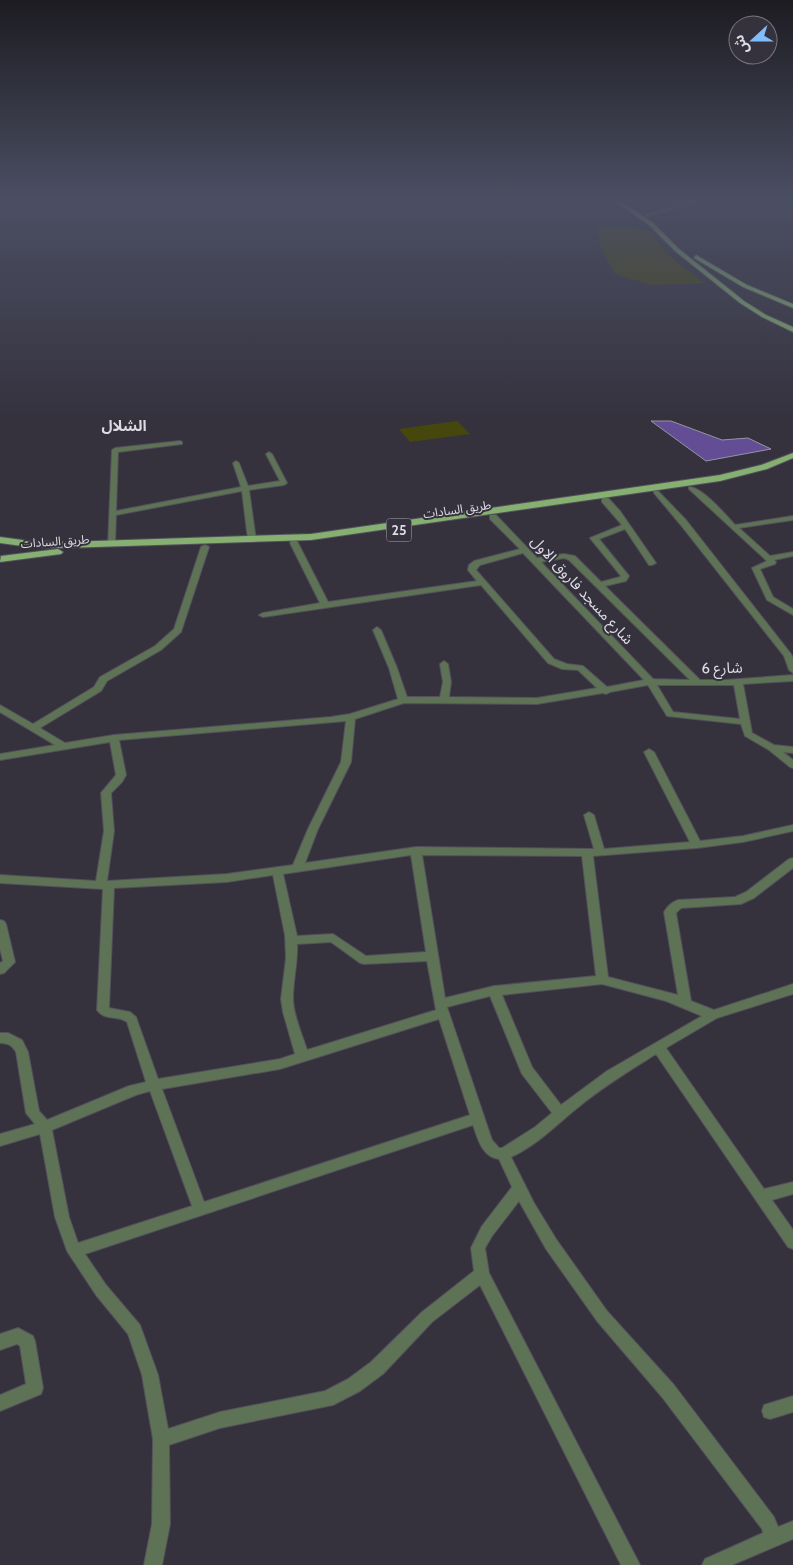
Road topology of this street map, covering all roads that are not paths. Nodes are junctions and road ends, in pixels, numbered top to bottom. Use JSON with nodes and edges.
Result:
{"nodes":[{"id":1,"x":705,"y":272,"type":"edge"},
{"id":2,"x":719,"y":272,"type":"edge"},
{"id":3,"x":716,"y":281,"type":"junction"},
{"id":4,"x":793,"y":306,"type":"edge"},
{"id":5,"x":793,"y":311,"type":"edge"},
{"id":6,"x":793,"y":330,"type":"edge"},
{"id":7,"x":180,"y":443,"type":"dead end"},
{"id":8,"x":269,"y":454,"type":"dead end"},
{"id":9,"x":793,"y":455,"type":"edge"},
{"id":10,"x":236,"y":463,"type":"dead end"},
{"id":11,"x":793,"y":464,"type":"edge"},
{"id":12,"x":245,"y":488,"type":"junction"},
{"id":13,"x":691,"y":488,"type":"junction"},
{"id":14,"x":656,"y":492,"type":"junction"},
{"id":15,"x":605,"y":500,"type":"junction"},
{"id":16,"x":112,"y":514,"type":"junction"},
{"id":17,"x":494,"y":517,"type":"junction"},
{"id":18,"x":793,"y":518,"type":"edge"},
{"id":19,"x":626,"y":526,"type":"junction"},
{"id":20,"x":733,"y":527,"type":"junction"},
{"id":21,"x":4,"y":540,"type":"edge"},
{"id":22,"x":252,"y":540,"type":"junction"},
{"id":23,"x":294,"y":543,"type":"junction"},
{"id":24,"x":111,"y":544,"type":"junction"},
{"id":25,"x":205,"y":547,"type":"junction"},
{"id":26,"x":526,"y":550,"type":"junction"},
{"id":27,"x":790,"y":555,"type":"edge"},
{"id":28,"x":0,"y":559,"type":"edge"},
{"id":29,"x":768,"y":559,"type":"junction"},
{"id":30,"x":536,"y":561,"type":"junction"},
{"id":31,"x":793,"y":562,"type":"edge"},
{"id":32,"x":652,"y":563,"type":"dead end"},
{"id":33,"x":481,"y":583,"type":"junction"},
{"id":34,"x":599,"y":585,"type":"junction"},
{"id":35,"x":325,"y":605,"type":"junction"},
{"id":36,"x":793,"y":613,"type":"edge"},
{"id":37,"x":263,"y":615,"type":"dead end"},
{"id":38,"x":377,"y":630,"type":"dead end"},
{"id":39,"x":444,"y":664,"type":"dead end"},
{"id":40,"x":793,"y":670,"type":"edge"},
{"id":41,"x":793,"y":678,"type":"edge"},
{"id":42,"x":651,"y":682,"type":"junction"},
{"id":43,"x":738,"y":682,"type":"junction"},
{"id":44,"x":698,"y":683,"type":"junction"},
{"id":45,"x":606,"y":691,"type":"junction"},
{"id":46,"x":403,"y":700,"type":"junction"},
{"id":47,"x":444,"y":700,"type":"junction"},
{"id":48,"x":0,"y":708,"type":"edge"},
{"id":49,"x":351,"y":717,"type":"junction"},
{"id":50,"x":746,"y":722,"type":"junction"},
{"id":51,"x":33,"y":728,"type":"junction"},
{"id":52,"x":114,"y":738,"type":"junction"},
{"id":53,"x":64,"y":746,"type":"junction"},
{"id":54,"x":772,"y":748,"type":"junction"},
{"id":55,"x":793,"y":750,"type":"edge"},
{"id":56,"x":649,"y":752,"type":"dead end"},
{"id":57,"x":0,"y":757,"type":"edge"},
{"id":58,"x":793,"y":765,"type":"edge"},
{"id":59,"x":589,"y":815,"type":"dead end"},
{"id":60,"x":791,"y":831,"type":"edge"},
{"id":61,"x":697,"y":845,"type":"junction"},
{"id":62,"x":416,"y":851,"type":"junction"},
{"id":63,"x":588,"y":853,"type":"junction"},
{"id":64,"x":600,"y":853,"type":"junction"},
{"id":65,"x":793,"y":862,"type":"edge"},
{"id":66,"x":298,"y":867,"type":"junction"},
{"id":67,"x":277,"y":870,"type":"junction"},
{"id":68,"x":0,"y":879,"type":"edge"},
{"id":69,"x":105,"y":885,"type":"junction"},
{"id":70,"x":0,"y":924,"type":"edge"},
{"id":71,"x":292,"y":940,"type":"junction"},
{"id":72,"x":433,"y":956,"type":"junction"},
{"id":73,"x":0,"y":970,"type":"edge"},
{"id":74,"x":602,"y":980,"type":"junction"},
{"id":75,"x":793,"y":988,"type":"edge"},
{"id":76,"x":494,"y":991,"type":"junction"},
{"id":77,"x":685,"y":1004,"type":"junction"},
{"id":78,"x":442,"y":1009,"type":"junction"},
{"id":79,"x":713,"y":1015,"type":"junction"},
{"id":80,"x":0,"y":1038,"type":"edge"},
{"id":81,"x":658,"y":1047,"type":"junction"},
{"id":82,"x":304,"y":1058,"type":"junction"},
{"id":83,"x":154,"y":1085,"type":"junction"},
{"id":84,"x":561,"y":1115,"type":"junction"},
{"id":85,"x":477,"y":1118,"type":"junction"},
{"id":86,"x":45,"y":1128,"type":"junction"},
{"id":87,"x":0,"y":1140,"type":"edge"},
{"id":88,"x":503,"y":1154,"type":"junction"},
{"id":89,"x":520,"y":1188,"type":"junction"},
{"id":90,"x":793,"y":1188,"type":"edge"},
{"id":91,"x":761,"y":1196,"type":"junction"},
{"id":92,"x":200,"y":1209,"type":"junction"},
{"id":93,"x":793,"y":1242,"type":"edge"},
{"id":94,"x":74,"y":1251,"type":"junction"},
{"id":95,"x":482,"y":1274,"type":"junction"},
{"id":96,"x":0,"y":1342,"type":"edge"},
{"id":97,"x":0,"y":1403,"type":"edge"},
{"id":98,"x":793,"y":1404,"type":"edge"},
{"id":99,"x":770,"y":1410,"type":"dead end"},
{"id":100,"x":161,"y":1439,"type":"junction"},
{"id":101,"x":793,"y":1530,"type":"edge"},
{"id":102,"x":774,"y":1537,"type":"junction"},
{"id":103,"x":153,"y":1565,"type":"edge"},
{"id":104,"x":631,"y":1565,"type":"edge"},
{"id":105,"x":711,"y":1565,"type":"edge"}],
"edges":[{"from":1,"to":3,"type":"main road"},
{"from":2,"to":4,"type":"main road"},
{"from":3,"to":5,"type":"main road"},
{"from":3,"to":6,"type":"main road"},
{"from":7,"to":16,"type":"street"},
{"from":8,"to":12,"type":"street"},
{"from":9,"to":22,"type":"main road","name":"طريق السادات","number":"25"},
{"from":10,"to":12,"type":"street"},
{"from":11,"to":13,"type":"main road","name":"طريق السادات","number":"25"},
{"from":12,"to":16,"type":"street"},
{"from":12,"to":22,"type":"street"},
{"from":13,"to":14,"type":"main road","name":"طريق السادات","number":"25"},
{"from":13,"to":20,"type":"street"},
{"from":14,"to":15,"type":"main road","name":"طريق السادات","number":"25"},
{"from":14,"to":40,"type":"street"},
{"from":15,"to":17,"type":"main road","name":"طريق السادات","number":"25"},
{"from":15,"to":19,"type":"street"},
{"from":16,"to":24,"type":"street"},
{"from":17,"to":23,"type":"main road","name":"طريق السادات","number":"25"},
{"from":17,"to":26,"type":"street","name":"شارع مسجد فاروق الاول"},
{"from":18,"to":20,"type":"street"},
{"from":19,"to":32,"type":"street"},
{"from":19,"to":34,"type":"street"},
{"from":20,"to":29,"type":"street"},
{"from":21,"to":24,"type":"main road","name":"طريق السادات","number":"25"},
{"from":21,"to":28,"type":"main road"},
{"from":22,"to":24,"type":"main road","name":"طريق السادات","number":"25"},
{"from":23,"to":25,"type":"main road","name":"طريق السادات","number":"25"},
{"from":23,"to":35,"type":"street"},
{"from":25,"to":28,"type":"main road","name":"طريق السادات","number":"25"},
{"from":25,"to":51,"type":"street"},
{"from":26,"to":30,"type":"street","name":"شارع مسجد فاروق الاول"},
{"from":26,"to":33,"type":"street"},
{"from":27,"to":29,"type":"street"},
{"from":27,"to":31,"type":"street"},
{"from":29,"to":36,"type":"street"},
{"from":30,"to":34,"type":"street"},
{"from":30,"to":42,"type":"street","name":"شارع مسجد فاروق الاول"},
{"from":33,"to":35,"type":"street"},
{"from":33,"to":45,"type":"street"},
{"from":34,"to":44,"type":"street"},
{"from":35,"to":37,"type":"street"},
{"from":38,"to":46,"type":"street"},
{"from":39,"to":47,"type":"street"},
{"from":41,"to":43,"type":"street","name":"شارع 6"},
{"from":42,"to":44,"type":"street","name":"شارع 6"},
{"from":42,"to":45,"type":"street","name":"شارع 6"},
{"from":42,"to":50,"type":"street","name":"شارع مسجد فاروق الاول"},
{"from":43,"to":44,"type":"street","name":"شارع 6"},
{"from":43,"to":50,"type":"street"},
{"from":45,"to":47,"type":"street","name":"شارع 6"},
{"from":46,"to":47,"type":"street","name":"شارع 6"},
{"from":46,"to":49,"type":"street","name":"شارع 6"},
{"from":48,"to":51,"type":"street"},
{"from":49,"to":52,"type":"street","name":"شارع 6"},
{"from":49,"to":66,"type":"street"},
{"from":50,"to":54,"type":"street"},
{"from":51,"to":53,"type":"street"},
{"from":52,"to":53,"type":"street","name":"شارع 6"},
{"from":52,"to":69,"type":"street"},
{"from":53,"to":57,"type":"street","name":"شارع 6"},
{"from":54,"to":55,"type":"street"},
{"from":54,"to":58,"type":"street"},
{"from":56,"to":61,"type":"street"},
{"from":59,"to":64,"type":"street"},
{"from":60,"to":61,"type":"street"},
{"from":61,"to":64,"type":"street"},
{"from":62,"to":63,"type":"street"},
{"from":62,"to":66,"type":"street"},
{"from":62,"to":72,"type":"street"},
{"from":63,"to":64,"type":"street"},
{"from":63,"to":74,"type":"street"},
{"from":65,"to":77,"type":"street"},
{"from":66,"to":67,"type":"street"},
{"from":67,"to":69,"type":"street"},
{"from":67,"to":71,"type":"street"},
{"from":68,"to":69,"type":"street"},
{"from":69,"to":83,"type":"street"},
{"from":70,"to":73,"type":"street"},
{"from":71,"to":72,"type":"street"},
{"from":71,"to":82,"type":"street"},
{"from":72,"to":78,"type":"street"},
{"from":74,"to":76,"type":"street"},
{"from":74,"to":77,"type":"street"},
{"from":75,"to":79,"type":"street"},
{"from":76,"to":78,"type":"street"},
{"from":76,"to":84,"type":"street"},
{"from":77,"to":79,"type":"street"},
{"from":78,"to":82,"type":"street"},
{"from":78,"to":85,"type":"street"},
{"from":79,"to":81,"type":"street"},
{"from":80,"to":86,"type":"street"},
{"from":81,"to":84,"type":"street"},
{"from":81,"to":91,"type":"street"},
{"from":82,"to":83,"type":"street"},
{"from":83,"to":86,"type":"street"},
{"from":83,"to":92,"type":"street"},
{"from":84,"to":88,"type":"street"},
{"from":85,"to":88,"type":"street"},
{"from":85,"to":92,"type":"street"},
{"from":86,"to":87,"type":"street"},
{"from":86,"to":94,"type":"street"},
{"from":88,"to":89,"type":"street"},
{"from":89,"to":95,"type":"street"},
{"from":89,"to":102,"type":"street"},
{"from":90,"to":91,"type":"street"},
{"from":91,"to":93,"type":"street"},
{"from":92,"to":94,"type":"street"},
{"from":94,"to":100,"type":"street"},
{"from":95,"to":100,"type":"street"},
{"from":95,"to":104,"type":"street"},
{"from":96,"to":97,"type":"street"},
{"from":98,"to":99,"type":"street"},
{"from":100,"to":103,"type":"street"},
{"from":101,"to":102,"type":"street"},
{"from":102,"to":105,"type":"street"}]}
